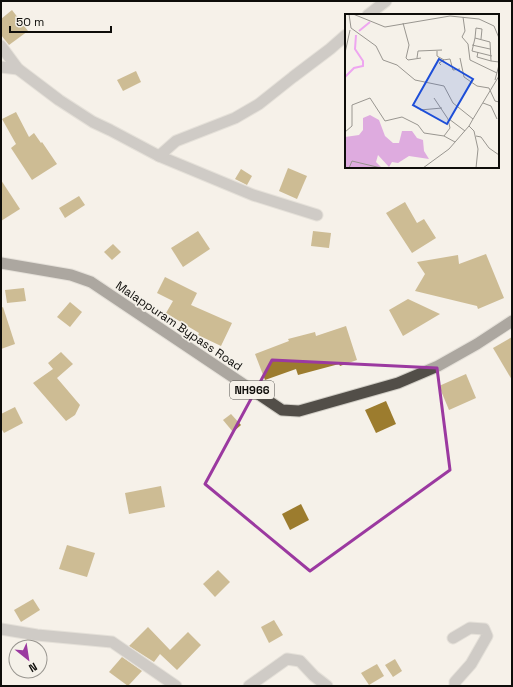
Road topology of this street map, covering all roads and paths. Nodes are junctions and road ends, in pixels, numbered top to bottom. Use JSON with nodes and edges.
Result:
{"nodes":[{"id":1,"x":386,"y":1,"type":"edge"},
{"id":2,"x":369,"y":14,"type":"edge"},
{"id":3,"x":345,"y":36,"type":"edge"},
{"id":4,"x":1,"y":46,"type":"edge"},
{"id":5,"x":1,"y":67,"type":"edge"},
{"id":6,"x":18,"y":69,"type":"junction"},
{"id":7,"x":159,"y":156,"type":"junction"},
{"id":8,"x":317,"y":215,"type":"dead end"},
{"id":9,"x":1,"y":263,"type":"edge"},
{"id":10,"x":512,"y":321,"type":"edge"},
{"id":11,"x":1,"y":629,"type":"edge"},
{"id":12,"x":453,"y":638,"type":"dead end"},
{"id":13,"x":176,"y":686,"type":"edge"},
{"id":14,"x":249,"y":686,"type":"edge"},
{"id":15,"x":327,"y":686,"type":"edge"},
{"id":16,"x":455,"y":686,"type":"edge"}],
"edges":[{"from":1,"to":2,"type":"street"},
{"from":3,"to":7,"type":"street"},
{"from":4,"to":6,"type":"street"},
{"from":5,"to":6,"type":"street"},
{"from":6,"to":7,"type":"street"},
{"from":7,"to":8,"type":"street"},
{"from":9,"to":10,"type":"highway","name":"Malappuram Bypass Road","number":"NH966"},
{"from":11,"to":13,"type":"street"},
{"from":12,"to":16,"type":"street"},
{"from":14,"to":15,"type":"street"}]}
